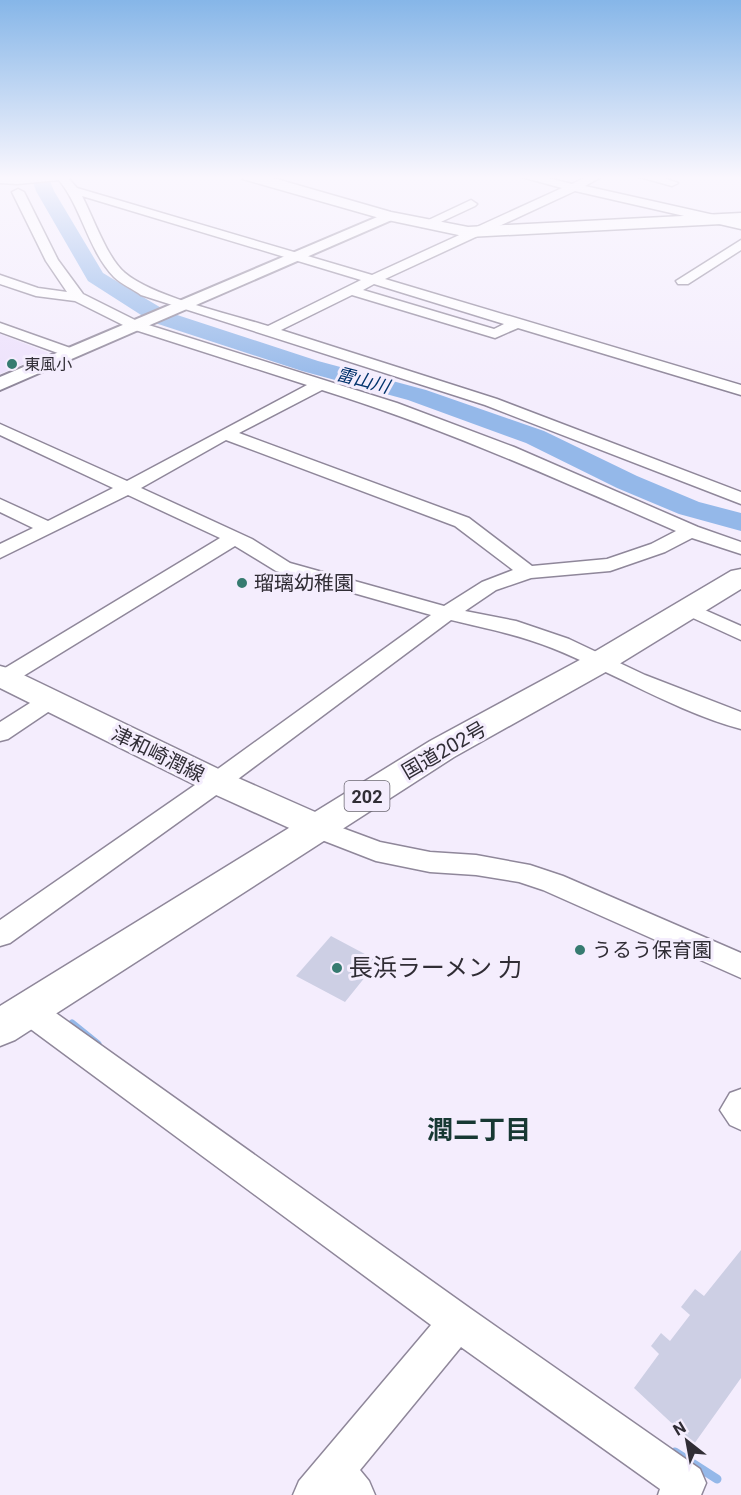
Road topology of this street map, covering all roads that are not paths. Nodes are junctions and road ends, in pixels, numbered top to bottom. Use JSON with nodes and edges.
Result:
{"nodes":[{"id":1,"x":44,"y":246,"type":"edge"},
{"id":2,"x":101,"y":246,"type":"edge"},
{"id":3,"x":260,"y":246,"type":"edge"},
{"id":4,"x":318,"y":246,"type":"edge"},
{"id":5,"x":449,"y":246,"type":"edge"},
{"id":6,"x":738,"y":246,"type":"edge"},
{"id":7,"x":294,"y":256,"type":"junction"},
{"id":8,"x":0,"y":279,"type":"edge"},
{"id":9,"x":374,"y":279,"type":"junction"},
{"id":10,"x":682,"y":281,"type":"dead end"},
{"id":11,"x":352,"y":291,"type":"junction"},
{"id":12,"x":78,"y":297,"type":"junction"},
{"id":13,"x":182,"y":305,"type":"junction"},
{"id":14,"x":518,"y":323,"type":"junction"},
{"id":15,"x":134,"y":325,"type":"junction"},
{"id":16,"x":0,"y":327,"type":"edge"},
{"id":17,"x":269,"y":331,"type":"junction"},
{"id":18,"x":71,"y":353,"type":"junction"},
{"id":19,"x":0,"y":384,"type":"edge"},
{"id":20,"x":321,"y":384,"type":"junction"},
{"id":21,"x":741,"y":390,"type":"edge"},
{"id":22,"x":0,"y":429,"type":"edge"},
{"id":23,"x":225,"y":434,"type":"junction"},
{"id":24,"x":128,"y":488,"type":"junction"},
{"id":25,"x":741,"y":498,"type":"edge"},
{"id":26,"x":0,"y":505,"type":"edge"},
{"id":27,"x":48,"y":528,"type":"junction"},
{"id":28,"x":691,"y":531,"type":"junction"},
{"id":29,"x":234,"y":538,"type":"junction"},
{"id":30,"x":741,"y":548,"type":"edge"},
{"id":31,"x":0,"y":552,"type":"edge"},
{"id":32,"x":528,"y":572,"type":"junction"},
{"id":33,"x":741,"y":577,"type":"edge"},
{"id":34,"x":689,"y":609,"type":"junction"},
{"id":35,"x":447,"y":613,"type":"junction"},
{"id":36,"x":741,"y":634,"type":"edge"},
{"id":37,"x":600,"y":662,"type":"junction"},
{"id":38,"x":2,"y":677,"type":"edge"},
{"id":39,"x":49,"y":701,"type":"junction"},
{"id":40,"x":741,"y":721,"type":"edge"},
{"id":41,"x":0,"y":733,"type":"edge"},
{"id":42,"x":217,"y":782,"type":"junction"},
{"id":43,"x":318,"y":828,"type":"junction"},
{"id":44,"x":0,"y":935,"type":"edge"},
{"id":45,"x":741,"y":966,"type":"edge"},
{"id":46,"x":14,"y":1019,"type":"edge"},
{"id":47,"x":741,"y":1103,"type":"edge"},
{"id":48,"x":741,"y":1115,"type":"edge"},
{"id":49,"x":458,"y":1322,"type":"junction"},
{"id":50,"x":334,"y":1487,"type":"edge"},
{"id":51,"x":678,"y":1495,"type":"edge"}],
"edges":[{"from":1,"to":12,"type":"street"},
{"from":2,"to":13,"type":"street"},
{"from":3,"to":7,"type":"street"},
{"from":4,"to":7,"type":"street"},
{"from":5,"to":9,"type":"street"},
{"from":6,"to":10,"type":"street"},
{"from":7,"to":9,"type":"street"},
{"from":7,"to":13,"type":"street"},
{"from":8,"to":12,"type":"street"},
{"from":9,"to":11,"type":"street"},
{"from":9,"to":14,"type":"street"},
{"from":11,"to":14,"type":"street"},
{"from":11,"to":17,"type":"street"},
{"from":12,"to":15,"type":"street"},
{"from":13,"to":15,"type":"street"},
{"from":13,"to":17,"type":"street"},
{"from":14,"to":21,"type":"street"},
{"from":15,"to":18,"type":"street"},
{"from":15,"to":20,"type":"street"},
{"from":16,"to":18,"type":"street"},
{"from":17,"to":25,"type":"street"},
{"from":18,"to":19,"type":"street"},
{"from":20,"to":23,"type":"street"},
{"from":20,"to":28,"type":"street"},
{"from":22,"to":24,"type":"street"},
{"from":23,"to":24,"type":"street"},
{"from":23,"to":32,"type":"street"},
{"from":24,"to":27,"type":"street"},
{"from":24,"to":29,"type":"street"},
{"from":26,"to":27,"type":"street"},
{"from":27,"to":31,"type":"street"},
{"from":28,"to":30,"type":"street"},
{"from":28,"to":32,"type":"street"},
{"from":29,"to":35,"type":"street"},
{"from":29,"to":38,"type":"street"},
{"from":32,"to":35,"type":"street"},
{"from":33,"to":34,"type":"main road","name":"国道202号","number":"202"},
{"from":34,"to":36,"type":"street"},
{"from":34,"to":37,"type":"main road","name":"国道202号","number":"202"},
{"from":35,"to":37,"type":"street"},
{"from":35,"to":42,"type":"street"},
{"from":37,"to":40,"type":"street"},
{"from":37,"to":43,"type":"main road","name":"国道202号","number":"202"},
{"from":38,"to":39,"type":"main road","name":"津和崎潤線"},
{"from":39,"to":41,"type":"street"},
{"from":39,"to":42,"type":"main road","name":"津和崎潤線"},
{"from":42,"to":43,"type":"main road","name":"津和崎潤線"},
{"from":42,"to":44,"type":"street"},
{"from":43,"to":45,"type":"street"},
{"from":43,"to":46,"type":"main road","name":"国道202号","number":"202"},
{"from":46,"to":49,"type":"street"},
{"from":47,"to":48,"type":"street"},
{"from":49,"to":50,"type":"street"},
{"from":49,"to":51,"type":"street"}]}
